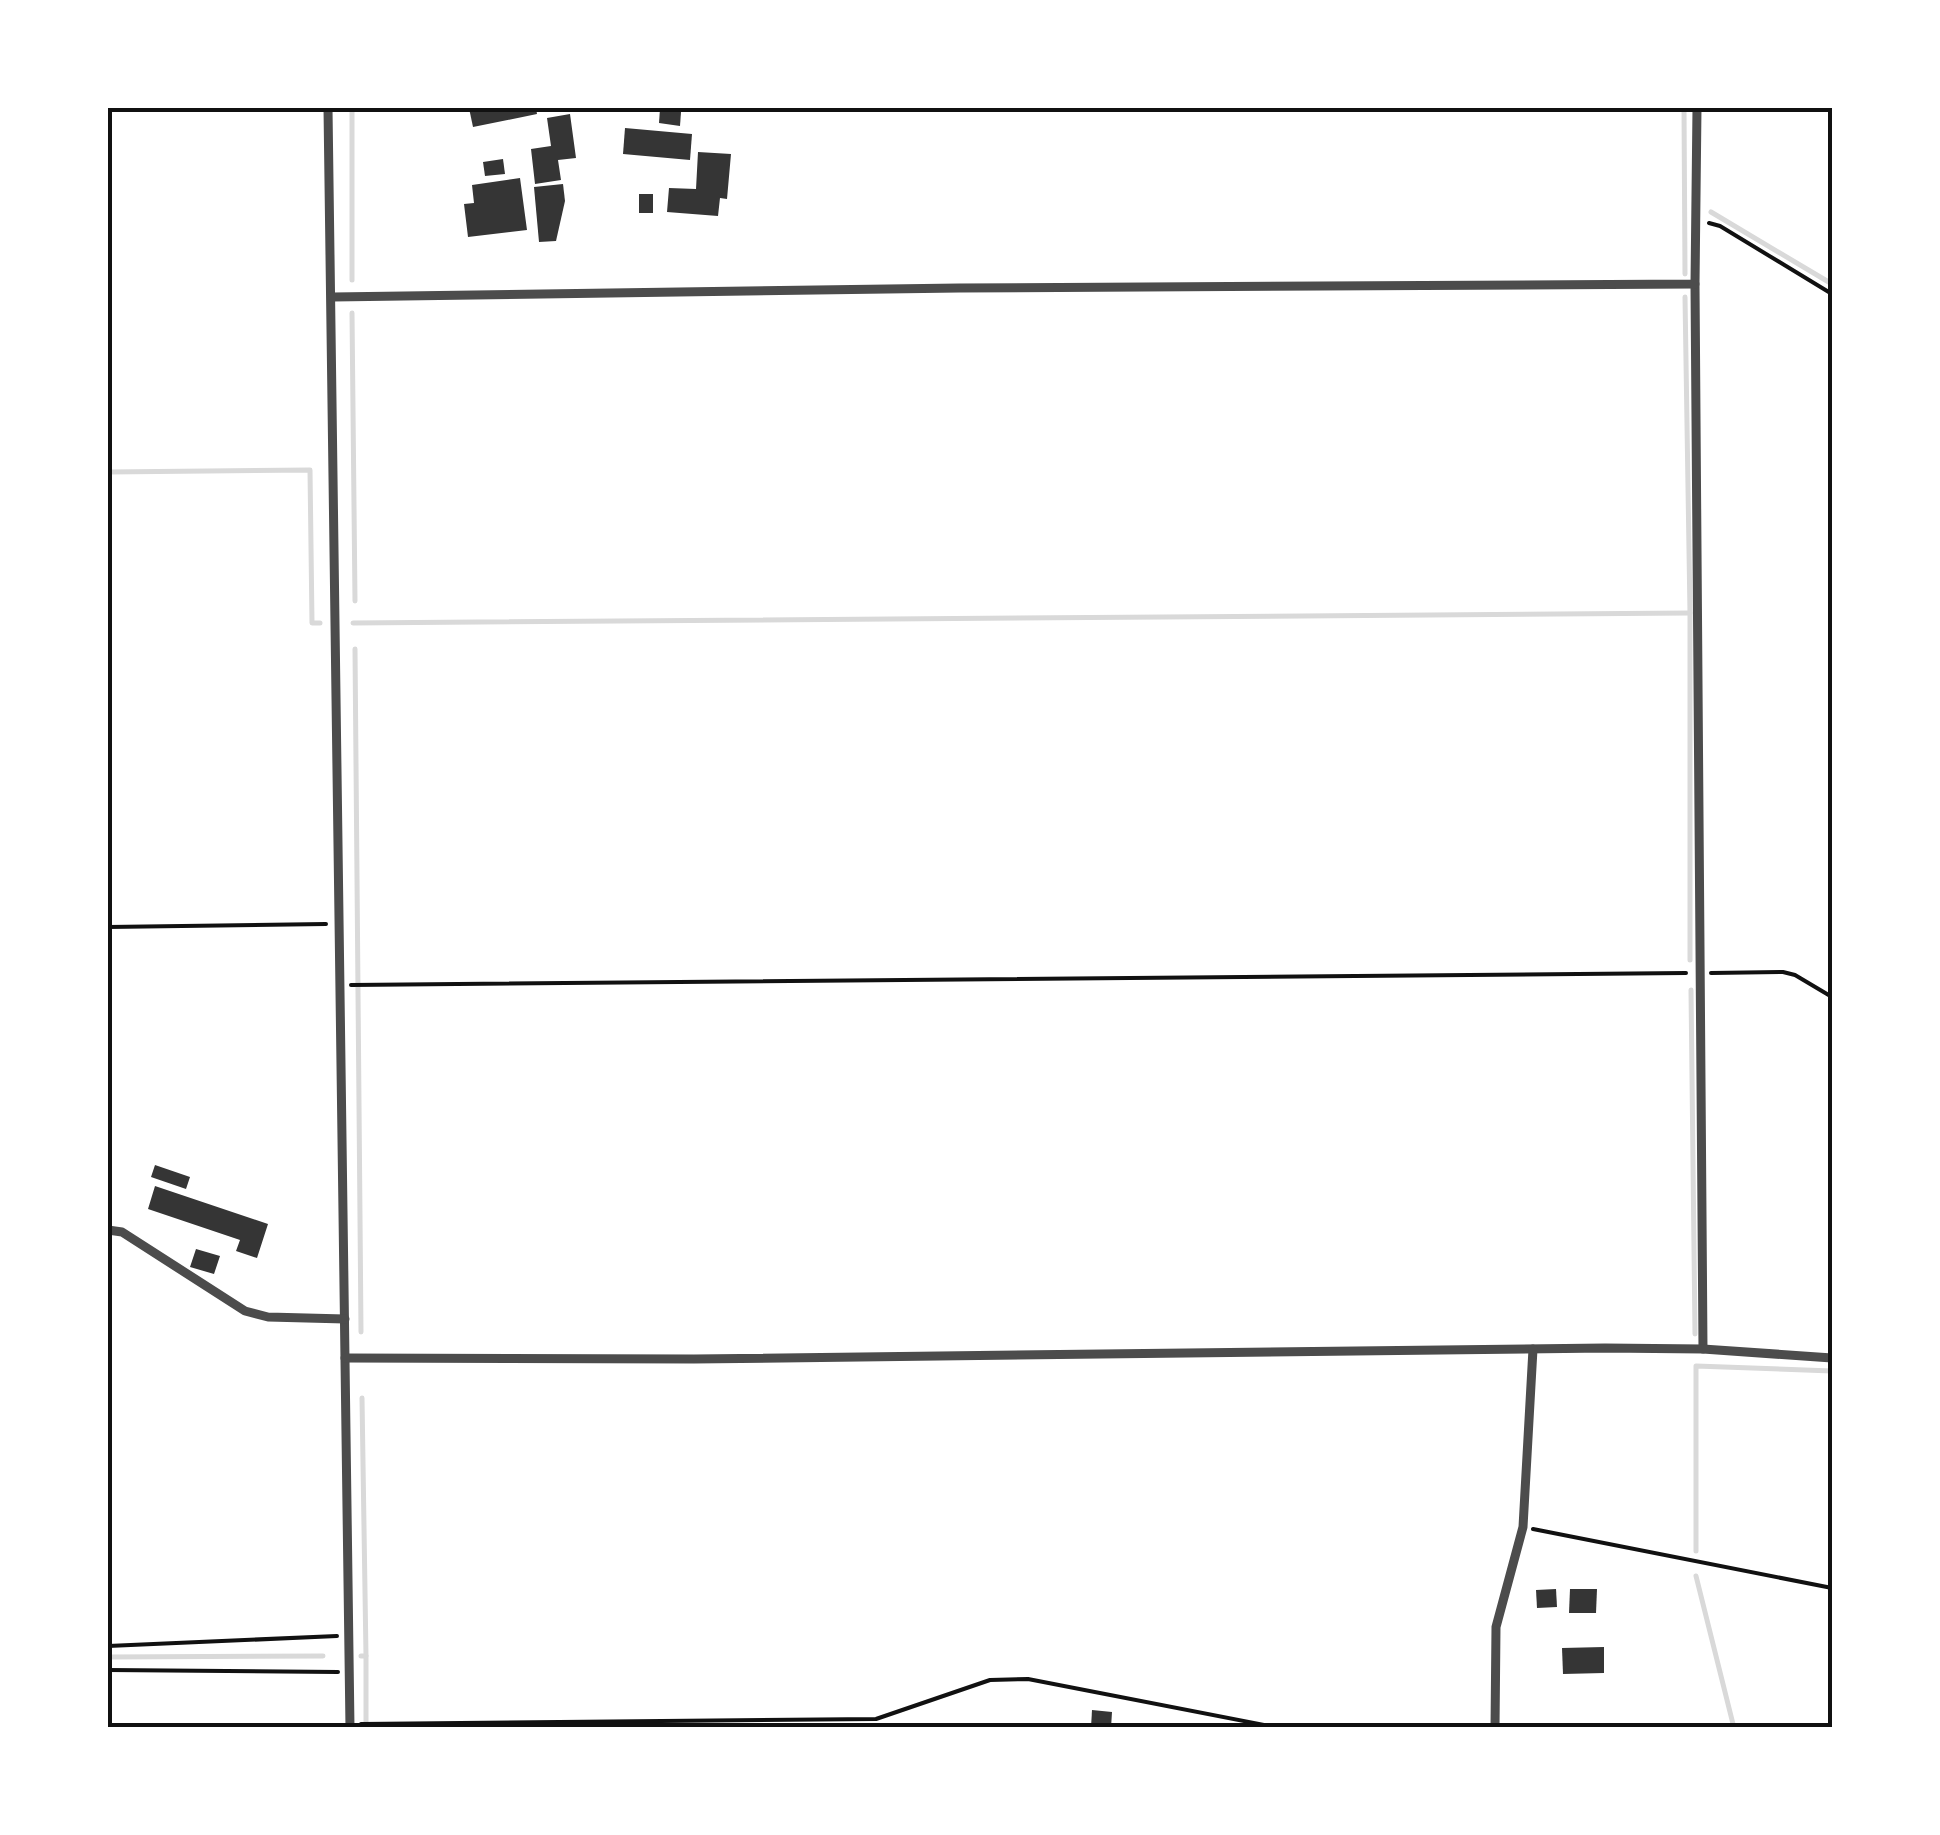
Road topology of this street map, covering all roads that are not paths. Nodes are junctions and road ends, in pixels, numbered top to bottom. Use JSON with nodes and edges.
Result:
{"nodes":[{"id":1,"x":328,"y":108,"type":"edge"},
{"id":2,"x":1696,"y":108,"type":"edge"},
{"id":3,"x":1695,"y":284,"type":"junction"},
{"id":4,"x":333,"y":297,"type":"junction"},
{"id":5,"x":108,"y":1230,"type":"edge"},
{"id":6,"x":345,"y":1319,"type":"junction"},
{"id":7,"x":1532,"y":1349,"type":"junction"},
{"id":8,"x":1703,"y":1350,"type":"junction"},
{"id":9,"x":346,"y":1358,"type":"junction"},
{"id":10,"x":1832,"y":1358,"type":"edge"},
{"id":11,"x":350,"y":1728,"type":"edge"},
{"id":12,"x":1495,"y":1728,"type":"edge"}],
"edges":[{"from":1,"to":4,"type":"street"},
{"from":2,"to":3,"type":"street"},
{"from":3,"to":4,"type":"street"},
{"from":3,"to":8,"type":"street"},
{"from":4,"to":6,"type":"street"},
{"from":5,"to":6,"type":"street"},
{"from":6,"to":9,"type":"street"},
{"from":7,"to":8,"type":"street"},
{"from":7,"to":9,"type":"street"},
{"from":7,"to":12,"type":"street"},
{"from":8,"to":10,"type":"street"},
{"from":9,"to":11,"type":"street"}]}
